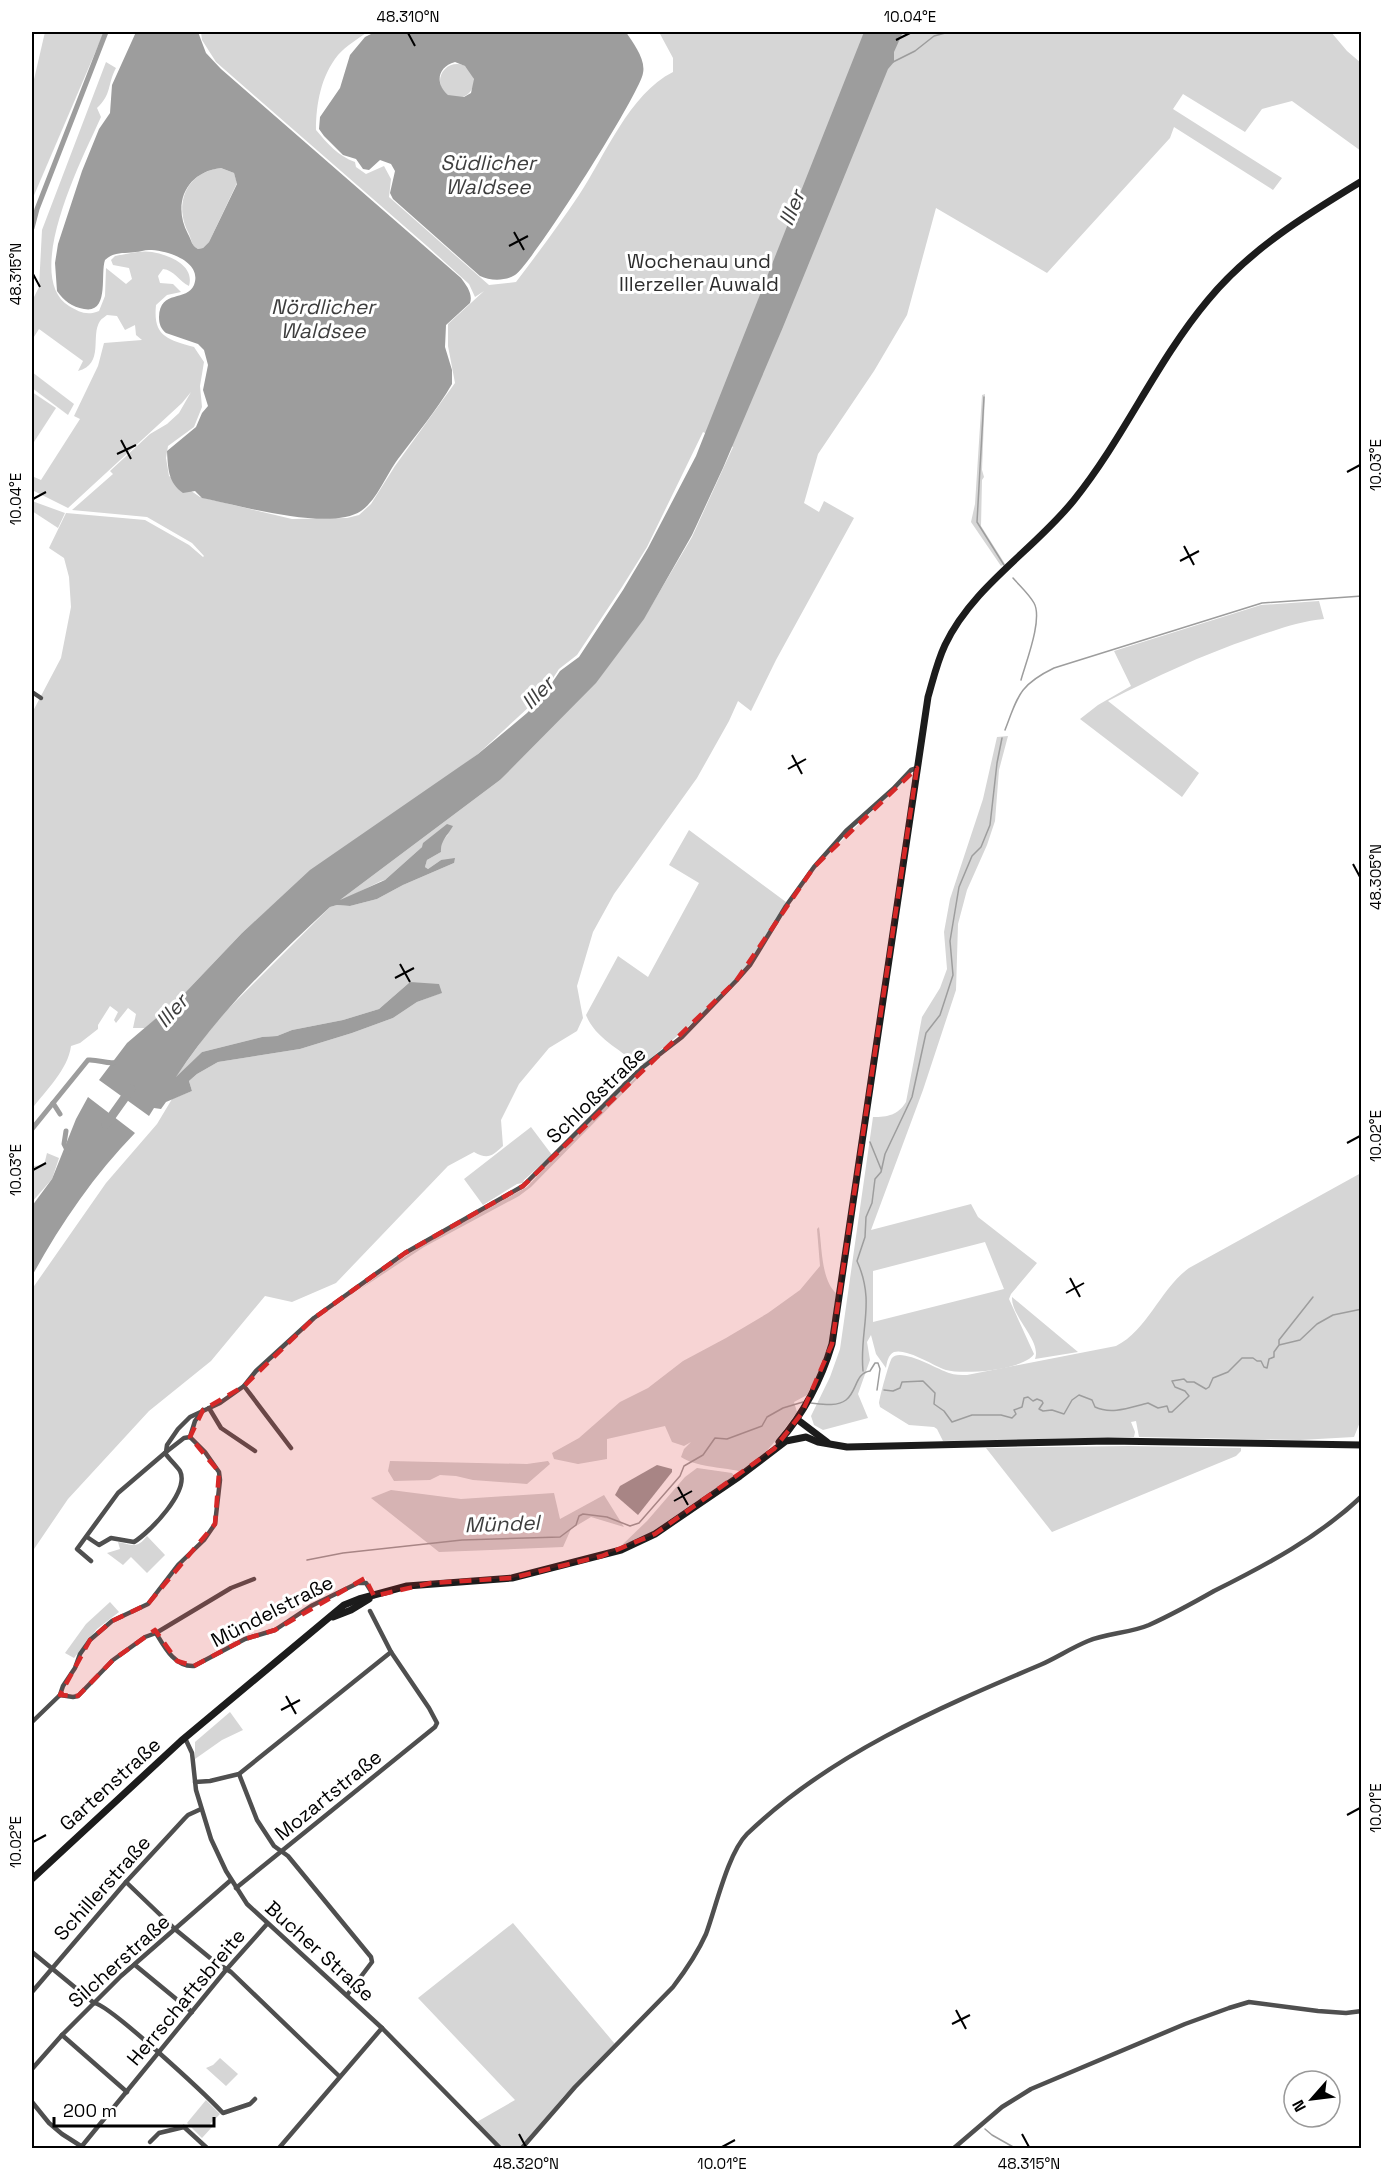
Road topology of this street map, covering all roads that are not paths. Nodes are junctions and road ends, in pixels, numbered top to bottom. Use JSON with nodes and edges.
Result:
{"nodes":[{"id":1,"x":1362,"y":181,"type":"edge"},
{"id":2,"x":32,"y":692,"type":"edge"},
{"id":3,"x":41,"y":698,"type":"dead end"},
{"id":4,"x":917,"y":768,"type":"junction"},
{"id":5,"x":244,"y":1386,"type":"junction"},
{"id":6,"x":206,"y":1409,"type":"junction"},
{"id":7,"x":798,"y":1419,"type":"junction"},
{"id":8,"x":189,"y":1437,"type":"junction"},
{"id":9,"x":806,"y":1437,"type":"junction"},
{"id":10,"x":830,"y":1444,"type":"junction"},
{"id":11,"x":1362,"y":1444,"type":"edge"},
{"id":12,"x":291,"y":1448,"type":"dead end"},
{"id":13,"x":774,"y":1449,"type":"junction"},
{"id":14,"x":255,"y":1451,"type":"dead end"},
{"id":15,"x":165,"y":1452,"type":"junction"},
{"id":16,"x":1362,"y":1496,"type":"edge"},
{"id":17,"x":87,"y":1537,"type":"junction"},
{"id":18,"x":91,"y":1561,"type":"dead end"},
{"id":19,"x":254,"y":1579,"type":"dead end"},
{"id":20,"x":374,"y":1596,"type":"junction"},
{"id":21,"x":370,"y":1611,"type":"dead end"},
{"id":22,"x":156,"y":1633,"type":"junction"},
{"id":23,"x":391,"y":1652,"type":"junction"},
{"id":24,"x":60,"y":1695,"type":"junction"},
{"id":25,"x":32,"y":1722,"type":"edge"},
{"id":26,"x":185,"y":1738,"type":"junction"},
{"id":27,"x":239,"y":1774,"type":"junction"},
{"id":28,"x":195,"y":1782,"type":"junction"},
{"id":29,"x":201,"y":1809,"type":"junction"},
{"id":30,"x":282,"y":1851,"type":"junction"},
{"id":31,"x":32,"y":1879,"type":"edge"},
{"id":32,"x":231,"y":1880,"type":"junction"},
{"id":33,"x":126,"y":1882,"type":"junction"},
{"id":34,"x":236,"y":1888,"type":"junction"},
{"id":35,"x":267,"y":1924,"type":"junction"},
{"id":36,"x":176,"y":1930,"type":"junction"},
{"id":37,"x":32,"y":1953,"type":"edge"},
{"id":38,"x":135,"y":1965,"type":"junction"},
{"id":39,"x":51,"y":1969,"type":"junction"},
{"id":40,"x":226,"y":1970,"type":"junction"},
{"id":41,"x":32,"y":1992,"type":"edge"},
{"id":42,"x":346,"y":1995,"type":"junction"},
{"id":43,"x":94,"y":2003,"type":"junction"},
{"id":44,"x":1362,"y":2011,"type":"edge"},
{"id":45,"x":192,"y":2012,"type":"junction"},
{"id":46,"x":382,"y":2028,"type":"junction"},
{"id":47,"x":62,"y":2035,"type":"junction"},
{"id":48,"x":159,"y":2052,"type":"junction"},
{"id":49,"x":32,"y":2069,"type":"edge"},
{"id":50,"x":339,"y":2076,"type":"junction"},
{"id":51,"x":127,"y":2092,"type":"junction"},
{"id":52,"x":255,"y":2099,"type":"dead end"},
{"id":53,"x":32,"y":2102,"type":"edge"},
{"id":54,"x":150,"y":2142,"type":"dead end"},
{"id":55,"x":83,"y":2147,"type":"edge"},
{"id":56,"x":207,"y":2148,"type":"edge"},
{"id":57,"x":279,"y":2148,"type":"edge"},
{"id":58,"x":500,"y":2148,"type":"edge"},
{"id":59,"x":522,"y":2148,"type":"edge"},
{"id":60,"x":954,"y":2148,"type":"edge"}],
"edges":[{"from":1,"to":4,"type":"main road"},
{"from":2,"to":3,"type":"street"},
{"from":4,"to":5,"type":"street","name":"Schloßstraße"},
{"from":4,"to":7,"type":"main road"},
{"from":5,"to":6,"type":"street","name":"Schloßstraße"},
{"from":5,"to":12,"type":"street"},
{"from":6,"to":8,"type":"street"},
{"from":6,"to":14,"type":"street"},
{"from":6,"to":15,"type":"street","name":"Schloßstraße"},
{"from":7,"to":9,"type":"main road"},
{"from":7,"to":10,"type":"main road"},
{"from":7,"to":13,"type":"main road"},
{"from":8,"to":15,"type":"street"},
{"from":8,"to":24,"type":"street"},
{"from":9,"to":10,"type":"main road"},
{"from":9,"to":13,"type":"main road"},
{"from":10,"to":11,"type":"main road"},
{"from":13,"to":20,"type":"main road","name":"Gartenstraße"},
{"from":15,"to":17,"type":"street","name":"Schloßstraße"},
{"from":15,"to":17,"type":"street"},
{"from":16,"to":59,"type":"street"},
{"from":17,"to":18,"type":"street"},
{"from":19,"to":22,"type":"street","name":"Mündelstraße"},
{"from":20,"to":22,"type":"street","name":"Mündelstraße"},
{"from":20,"to":26,"type":"main road","name":"Gartenstraße"},
{"from":21,"to":23,"type":"street"},
{"from":22,"to":24,"type":"street","name":"Mündelstraße"},
{"from":23,"to":27,"type":"street"},
{"from":23,"to":30,"type":"street","name":"Mozartstraße"},
{"from":24,"to":25,"type":"street"},
{"from":26,"to":28,"type":"street","name":"Bucher Straße"},
{"from":26,"to":31,"type":"main road","name":"Gartenstraße"},
{"from":27,"to":28,"type":"street"},
{"from":27,"to":30,"type":"street"},
{"from":28,"to":29,"type":"street","name":"Bucher Straße"},
{"from":29,"to":32,"type":"street","name":"Bucher Straße"},
{"from":29,"to":33,"type":"street","name":"Schillerstraße"},
{"from":30,"to":34,"type":"street","name":"Mozartstraße"},
{"from":30,"to":42,"type":"street"},
{"from":32,"to":34,"type":"street","name":"Bucher Straße"},
{"from":32,"to":36,"type":"street","name":"Silcherstraße"},
{"from":33,"to":36,"type":"street"},
{"from":33,"to":39,"type":"street","name":"Schillerstraße"},
{"from":34,"to":35,"type":"street","name":"Bucher Straße"},
{"from":35,"to":40,"type":"street","name":"Herrschaftsbreite"},
{"from":35,"to":42,"type":"street","name":"Bucher Straße"},
{"from":36,"to":38,"type":"street","name":"Silcherstraße"},
{"from":36,"to":40,"type":"street"},
{"from":37,"to":39,"type":"street"},
{"from":38,"to":43,"type":"street","name":"Silcherstraße"},
{"from":38,"to":45,"type":"street"},
{"from":39,"to":41,"type":"street","name":"Schillerstraße"},
{"from":39,"to":43,"type":"street"},
{"from":40,"to":45,"type":"street","name":"Herrschaftsbreite"},
{"from":40,"to":50,"type":"street"},
{"from":42,"to":46,"type":"street","name":"Bucher Straße"},
{"from":43,"to":47,"type":"street","name":"Silcherstraße"},
{"from":43,"to":48,"type":"street"},
{"from":44,"to":60,"type":"street"},
{"from":45,"to":48,"type":"street","name":"Herrschaftsbreite"},
{"from":46,"to":50,"type":"street"},
{"from":46,"to":58,"type":"street","name":"Bucher Straße"},
{"from":47,"to":49,"type":"street","name":"Silcherstraße"},
{"from":47,"to":51,"type":"street"},
{"from":48,"to":51,"type":"street","name":"Herrschaftsbreite"},
{"from":48,"to":52,"type":"street"},
{"from":50,"to":57,"type":"street"},
{"from":51,"to":55,"type":"street","name":"Herrschaftsbreite"},
{"from":53,"to":55,"type":"street"},
{"from":54,"to":56,"type":"street"}]}
